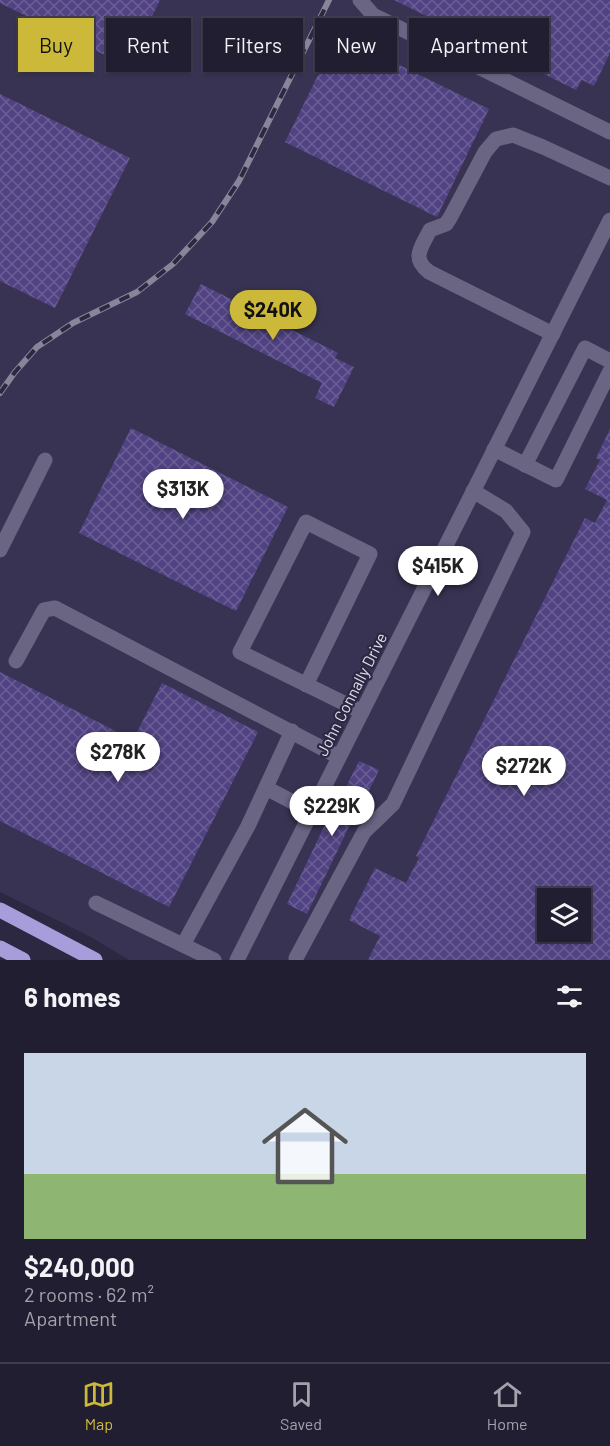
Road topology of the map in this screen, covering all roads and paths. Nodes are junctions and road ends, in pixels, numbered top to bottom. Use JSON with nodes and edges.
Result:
{"nodes":[{"id":1,"x":360,"y":0,"type":"edge"},
{"id":2,"x":610,"y":132,"type":"edge"},
{"id":3,"x":610,"y":178,"type":"edge"},
{"id":4,"x":610,"y":220,"type":"edge"},
{"id":5,"x":553,"y":334,"type":"junction"},
{"id":6,"x":610,"y":361,"type":"edge"},
{"id":7,"x":610,"y":371,"type":"edge"},
{"id":8,"x":494,"y":449,"type":"junction"},
{"id":9,"x":45,"y":460,"type":"dead end"},
{"id":10,"x":525,"y":465,"type":"junction"},
{"id":11,"x":473,"y":491,"type":"junction"},
{"id":12,"x":0,"y":550,"type":"edge"},
{"id":13,"x":16,"y":661,"type":"dead end"},
{"id":14,"x":306,"y":685,"type":"junction"},
{"id":15,"x":362,"y":712,"type":"junction"},
{"id":16,"x":292,"y":732,"type":"junction"},
{"id":17,"x":339,"y":757,"type":"junction"},
{"id":18,"x":266,"y":788,"type":"junction"},
{"id":19,"x":312,"y":812,"type":"junction"},
{"id":20,"x":96,"y":903,"type":"dead end"},
{"id":21,"x":0,"y":910,"type":"edge"},
{"id":22,"x":183,"y":945,"type":"junction"},
{"id":23,"x":0,"y":948,"type":"edge"},
{"id":24,"x":296,"y":958,"type":"dead end"},
{"id":25,"x":23,"y":960,"type":"edge"},
{"id":26,"x":95,"y":960,"type":"edge"},
{"id":27,"x":214,"y":960,"type":"edge"},
{"id":28,"x":237,"y":960,"type":"edge"}],
"edges":[{"from":1,"to":2,"type":"street"},
{"from":3,"to":5,"type":"street"},
{"from":4,"to":5,"type":"street","name":"John Connally Drive"},
{"from":5,"to":8,"type":"street","name":"John Connally Drive"},
{"from":6,"to":10,"type":"street"},
{"from":7,"to":10,"type":"street"},
{"from":8,"to":10,"type":"street"},
{"from":8,"to":11,"type":"street","name":"John Connally Drive"},
{"from":9,"to":12,"type":"street"},
{"from":11,"to":15,"type":"street","name":"John Connally Drive"},
{"from":11,"to":24,"type":"street"},
{"from":13,"to":16,"type":"street"},
{"from":14,"to":14,"type":"street"},
{"from":14,"to":15,"type":"street"},
{"from":15,"to":17,"type":"street","name":"John Connally Drive"},
{"from":16,"to":17,"type":"street"},
{"from":16,"to":18,"type":"street"},
{"from":17,"to":19,"type":"street","name":"John Connally Drive"},
{"from":18,"to":19,"type":"street"},
{"from":18,"to":22,"type":"street"},
{"from":19,"to":28,"type":"street","name":"John Connally Drive"},
{"from":20,"to":22,"type":"street"},
{"from":21,"to":26,"type":"main road"},
{"from":22,"to":27,"type":"street"},
{"from":23,"to":25,"type":"main road"}]}
